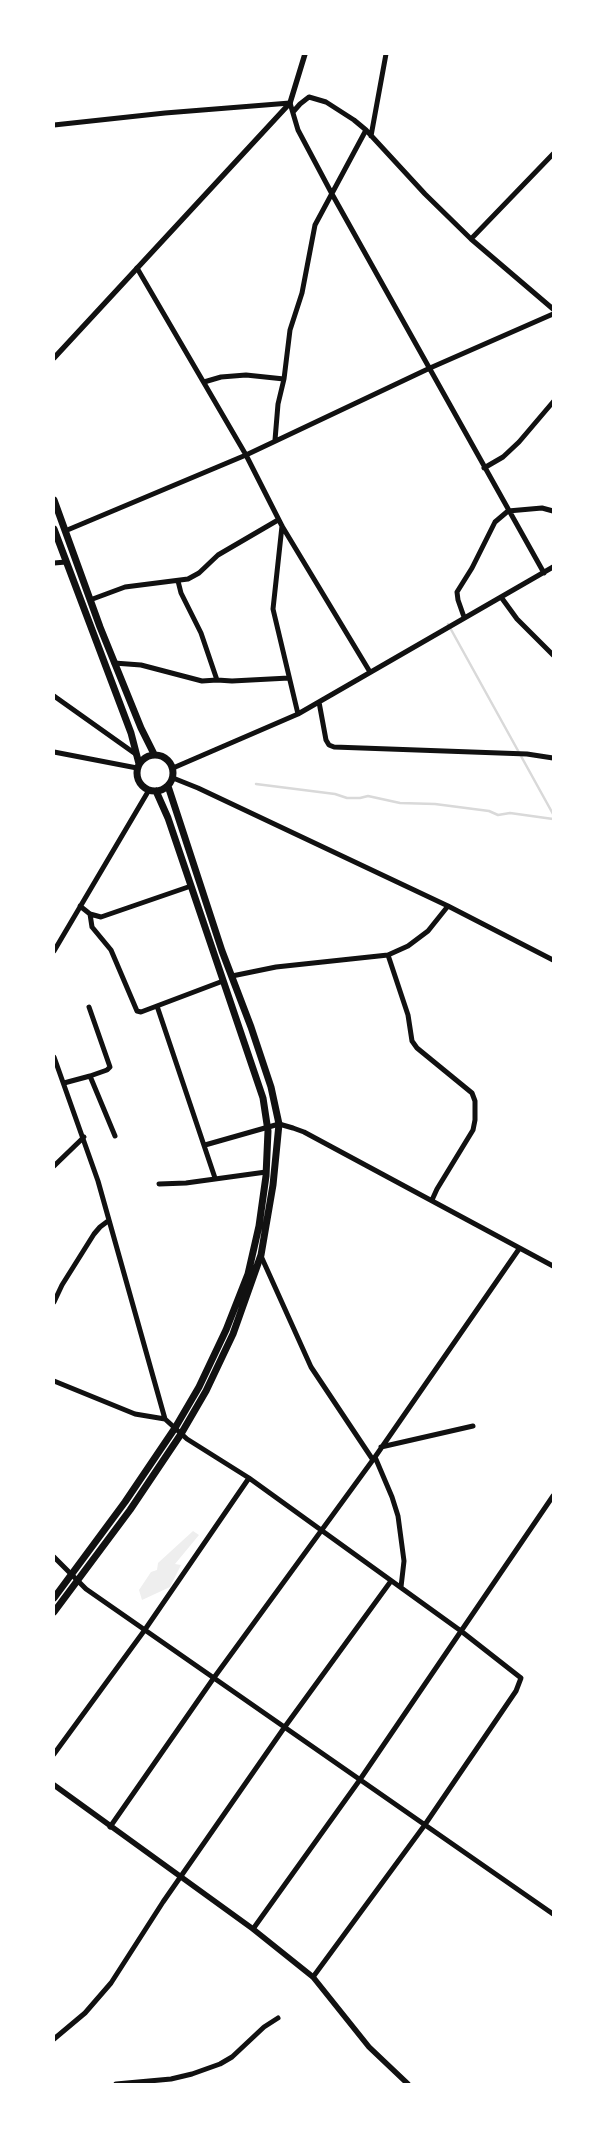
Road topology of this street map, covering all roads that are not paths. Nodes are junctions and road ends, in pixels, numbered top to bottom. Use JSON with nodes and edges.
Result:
{"nodes":[{"id":1,"x":305,"y":54,"type":"edge"},
{"id":2,"x":386,"y":54,"type":"edge"},
{"id":3,"x":290,"y":103,"type":"junction"},
{"id":4,"x":293,"y":112,"type":"junction"},
{"id":5,"x":54,"y":126,"type":"edge"},
{"id":6,"x":366,"y":130,"type":"junction"},
{"id":7,"x":371,"y":136,"type":"junction"},
{"id":8,"x":553,"y":154,"type":"edge"},
{"id":9,"x":332,"y":194,"type":"junction"},
{"id":10,"x":471,"y":239,"type":"junction"},
{"id":11,"x":137,"y":268,"type":"junction"},
{"id":12,"x":553,"y":309,"type":"edge"},
{"id":13,"x":553,"y":314,"type":"edge"},
{"id":14,"x":54,"y":358,"type":"edge"},
{"id":15,"x":430,"y":368,"type":"junction"},
{"id":16,"x":284,"y":379,"type":"junction"},
{"id":17,"x":204,"y":382,"type":"junction"},
{"id":18,"x":553,"y":402,"type":"edge"},
{"id":19,"x":275,"y":440,"type":"junction"},
{"id":20,"x":246,"y":455,"type":"junction"},
{"id":21,"x":484,"y":468,"type":"junction"},
{"id":22,"x":54,"y":500,"type":"edge"},
{"id":23,"x":553,"y":510,"type":"edge"},
{"id":24,"x":508,"y":511,"type":"junction"},
{"id":25,"x":278,"y":520,"type":"junction"},
{"id":26,"x":282,"y":526,"type":"junction"},
{"id":27,"x":54,"y":528,"type":"edge"},
{"id":28,"x":65,"y":531,"type":"junction"},
{"id":29,"x":68,"y":538,"type":"junction"},
{"id":30,"x":59,"y":542,"type":"junction"},
{"id":31,"x":66,"y":562,"type":"junction"},
{"id":32,"x":54,"y":563,"type":"edge"},
{"id":33,"x":553,"y":567,"type":"edge"},
{"id":34,"x":544,"y":573,"type":"junction"},
{"id":35,"x":178,"y":581,"type":"junction"},
{"id":36,"x":501,"y":597,"type":"junction"},
{"id":37,"x":90,"y":600,"type":"junction"},
{"id":38,"x":464,"y":617,"type":"junction"},
{"id":39,"x":553,"y":655,"type":"edge"},
{"id":40,"x":114,"y":663,"type":"junction"},
{"id":41,"x":370,"y":672,"type":"junction"},
{"id":42,"x":289,"y":678,"type":"junction"},
{"id":43,"x":218,"y":680,"type":"junction"},
{"id":44,"x":54,"y":696,"type":"edge"},
{"id":45,"x":319,"y":702,"type":"junction"},
{"id":46,"x":298,"y":714,"type":"junction"},
{"id":47,"x":54,"y":752,"type":"edge"},
{"id":48,"x":154,"y":754,"type":"junction"},
{"id":49,"x":138,"y":755,"type":"junction"},
{"id":50,"x":553,"y":758,"type":"edge"},
{"id":51,"x":138,"y":766,"type":"junction"},
{"id":52,"x":173,"y":768,"type":"junction"},
{"id":53,"x":173,"y":778,"type":"junction"},
{"id":54,"x":168,"y":786,"type":"junction"},
{"id":55,"x":152,"y":791,"type":"junction"},
{"id":56,"x":191,"y":886,"type":"junction"},
{"id":57,"x":80,"y":906,"type":"junction"},
{"id":58,"x":448,"y":906,"type":"junction"},
{"id":59,"x":90,"y":914,"type":"junction"},
{"id":60,"x":54,"y":951,"type":"edge"},
{"id":61,"x":388,"y":955,"type":"junction"},
{"id":62,"x":553,"y":960,"type":"edge"},
{"id":63,"x":232,"y":976,"type":"junction"},
{"id":64,"x":223,"y":981,"type":"junction"},
{"id":65,"x":89,"y":1006,"type":"dead end"},
{"id":66,"x":157,"y":1006,"type":"junction"},
{"id":67,"x":54,"y":1057,"type":"edge"},
{"id":68,"x":90,"y":1076,"type":"junction"},
{"id":69,"x":64,"y":1083,"type":"junction"},
{"id":70,"x":279,"y":1124,"type":"junction"},
{"id":71,"x":268,"y":1127,"type":"junction"},
{"id":72,"x":115,"y":1136,"type":"dead end"},
{"id":73,"x":84,"y":1137,"type":"junction"},
{"id":74,"x":205,"y":1144,"type":"junction"},
{"id":75,"x":54,"y":1166,"type":"edge"},
{"id":76,"x":266,"y":1172,"type":"junction"},
{"id":77,"x":215,"y":1178,"type":"junction"},
{"id":78,"x":159,"y":1184,"type":"dead end"},
{"id":79,"x":432,"y":1200,"type":"junction"},
{"id":80,"x":108,"y":1221,"type":"junction"},
{"id":81,"x":519,"y":1249,"type":"junction"},
{"id":82,"x":261,"y":1256,"type":"junction"},
{"id":83,"x":553,"y":1258,"type":"edge"},
{"id":84,"x":551,"y":1265,"type":"edge"},
{"id":85,"x":54,"y":1302,"type":"edge"},
{"id":86,"x":54,"y":1382,"type":"edge"},
{"id":87,"x":165,"y":1419,"type":"junction"},
{"id":88,"x":473,"y":1426,"type":"dead end"},
{"id":89,"x":178,"y":1431,"type":"junction"},
{"id":90,"x":381,"y":1447,"type":"junction"},
{"id":91,"x":374,"y":1458,"type":"junction"},
{"id":92,"x":249,"y":1478,"type":"junction"},
{"id":93,"x":553,"y":1496,"type":"edge"},
{"id":94,"x":321,"y":1530,"type":"junction"},
{"id":95,"x":54,"y":1557,"type":"edge"},
{"id":96,"x":71,"y":1575,"type":"junction"},
{"id":97,"x":391,"y":1581,"type":"junction"},
{"id":98,"x":77,"y":1582,"type":"junction"},
{"id":99,"x":401,"y":1587,"type":"junction"},
{"id":100,"x":54,"y":1598,"type":"edge"},
{"id":101,"x":54,"y":1612,"type":"edge"},
{"id":102,"x":144,"y":1630,"type":"junction"},
{"id":103,"x":461,"y":1631,"type":"junction"},
{"id":104,"x":213,"y":1679,"type":"junction"},
{"id":105,"x":284,"y":1728,"type":"junction"},
{"id":106,"x":54,"y":1754,"type":"edge"},
{"id":107,"x":360,"y":1781,"type":"junction"},
{"id":108,"x":54,"y":1785,"type":"edge"},
{"id":109,"x":424,"y":1826,"type":"junction"},
{"id":110,"x":110,"y":1827,"type":"junction"},
{"id":111,"x":181,"y":1878,"type":"junction"},
{"id":112,"x":553,"y":1914,"type":"edge"},
{"id":113,"x":253,"y":1929,"type":"junction"},
{"id":114,"x":313,"y":1977,"type":"junction"},
{"id":115,"x":278,"y":2018,"type":"dead end"},
{"id":116,"x":54,"y":2039,"type":"edge"},
{"id":117,"x":116,"y":2084,"type":"edge"},
{"id":118,"x":408,"y":2084,"type":"edge"}],
"edges":[{"from":1,"to":3,"type":"street"},
{"from":2,"to":7,"type":"street"},
{"from":3,"to":4,"type":"street"},
{"from":3,"to":5,"type":"street"},
{"from":3,"to":11,"type":"street"},
{"from":4,"to":6,"type":"street"},
{"from":4,"to":9,"type":"street"},
{"from":6,"to":7,"type":"street"},
{"from":6,"to":9,"type":"street"},
{"from":7,"to":10,"type":"street"},
{"from":8,"to":10,"type":"street"},
{"from":9,"to":15,"type":"street"},
{"from":9,"to":16,"type":"street"},
{"from":10,"to":12,"type":"street"},
{"from":11,"to":14,"type":"street"},
{"from":11,"to":17,"type":"street"},
{"from":13,"to":15,"type":"street"},
{"from":15,"to":19,"type":"street"},
{"from":15,"to":21,"type":"street"},
{"from":16,"to":17,"type":"street"},
{"from":16,"to":19,"type":"street"},
{"from":17,"to":20,"type":"street"},
{"from":18,"to":21,"type":"street"},
{"from":19,"to":20,"type":"street"},
{"from":20,"to":25,"type":"street"},
{"from":20,"to":28,"type":"street"},
{"from":21,"to":24,"type":"street"},
{"from":22,"to":28,"type":"main road"},
{"from":23,"to":24,"type":"street"},
{"from":24,"to":34,"type":"street"},
{"from":24,"to":38,"type":"street"},
{"from":25,"to":26,"type":"street"},
{"from":25,"to":35,"type":"street"},
{"from":26,"to":41,"type":"street"},
{"from":26,"to":42,"type":"street"},
{"from":27,"to":30,"type":"main road"},
{"from":28,"to":29,"type":"main road"},
{"from":29,"to":30,"type":"main road"},
{"from":29,"to":37,"type":"main road"},
{"from":30,"to":31,"type":"main road"},
{"from":31,"to":32,"type":"street"},
{"from":31,"to":49,"type":"main road"},
{"from":33,"to":34,"type":"street"},
{"from":34,"to":36,"type":"street"},
{"from":35,"to":37,"type":"street"},
{"from":35,"to":43,"type":"street"},
{"from":36,"to":38,"type":"street"},
{"from":36,"to":39,"type":"street"},
{"from":37,"to":40,"type":"main road"},
{"from":38,"to":41,"type":"street"},
{"from":40,"to":43,"type":"street"},
{"from":40,"to":48,"type":"main road"},
{"from":41,"to":45,"type":"street"},
{"from":42,"to":43,"type":"street"},
{"from":42,"to":46,"type":"street"},
{"from":44,"to":49,"type":"street"},
{"from":45,"to":46,"type":"street"},
{"from":45,"to":50,"type":"street"},
{"from":46,"to":52,"type":"street"},
{"from":47,"to":51,"type":"street"},
{"from":48,"to":51,"type":"main road"},
{"from":48,"to":52,"type":"main road"},
{"from":49,"to":51,"type":"main road"},
{"from":51,"to":55,"type":"main road"},
{"from":52,"to":53,"type":"main road"},
{"from":53,"to":54,"type":"main road"},
{"from":53,"to":58,"type":"street"},
{"from":54,"to":55,"type":"main road"},
{"from":54,"to":63,"type":"main road"},
{"from":55,"to":56,"type":"main road"},
{"from":55,"to":57,"type":"street"},
{"from":56,"to":59,"type":"street"},
{"from":56,"to":64,"type":"main road"},
{"from":57,"to":59,"type":"street"},
{"from":57,"to":60,"type":"street"},
{"from":58,"to":61,"type":"street"},
{"from":58,"to":62,"type":"street"},
{"from":59,"to":66,"type":"street"},
{"from":61,"to":63,"type":"street"},
{"from":61,"to":79,"type":"street"},
{"from":63,"to":70,"type":"main road"},
{"from":64,"to":66,"type":"street"},
{"from":64,"to":71,"type":"main road"},
{"from":65,"to":68,"type":"street"},
{"from":66,"to":74,"type":"street"},
{"from":67,"to":69,"type":"street"},
{"from":68,"to":69,"type":"street"},
{"from":68,"to":72,"type":"street"},
{"from":69,"to":73,"type":"street"},
{"from":70,"to":71,"type":"street"},
{"from":70,"to":79,"type":"street"},
{"from":70,"to":82,"type":"main road"},
{"from":71,"to":74,"type":"street"},
{"from":71,"to":76,"type":"main road"},
{"from":73,"to":75,"type":"street"},
{"from":73,"to":80,"type":"street"},
{"from":74,"to":77,"type":"street"},
{"from":76,"to":77,"type":"street"},
{"from":76,"to":89,"type":"main road"},
{"from":77,"to":78,"type":"street"},
{"from":79,"to":81,"type":"street"},
{"from":80,"to":85,"type":"street"},
{"from":80,"to":87,"type":"street"},
{"from":81,"to":84,"type":"street"},
{"from":81,"to":90,"type":"street"},
{"from":82,"to":89,"type":"main road"},
{"from":82,"to":91,"type":"street"},
{"from":83,"to":84,"type":"street"},
{"from":86,"to":87,"type":"street"},
{"from":87,"to":89,"type":"street"},
{"from":88,"to":90,"type":"street"},
{"from":89,"to":92,"type":"street"},
{"from":89,"to":96,"type":"main road"},
{"from":89,"to":98,"type":"main road"},
{"from":90,"to":91,"type":"street"},
{"from":91,"to":94,"type":"street"},
{"from":91,"to":99,"type":"street"},
{"from":92,"to":94,"type":"street"},
{"from":92,"to":102,"type":"street"},
{"from":93,"to":103,"type":"street"},
{"from":94,"to":97,"type":"street"},
{"from":94,"to":104,"type":"street"},
{"from":95,"to":96,"type":"street"},
{"from":96,"to":98,"type":"street"},
{"from":96,"to":100,"type":"main road"},
{"from":97,"to":99,"type":"street"},
{"from":97,"to":105,"type":"street"},
{"from":98,"to":101,"type":"main road"},
{"from":98,"to":102,"type":"street"},
{"from":99,"to":103,"type":"street"},
{"from":102,"to":104,"type":"street"},
{"from":102,"to":106,"type":"street"},
{"from":103,"to":107,"type":"street"},
{"from":103,"to":109,"type":"street"},
{"from":104,"to":105,"type":"street"},
{"from":104,"to":110,"type":"street"},
{"from":105,"to":107,"type":"street"},
{"from":105,"to":111,"type":"street"},
{"from":107,"to":109,"type":"street"},
{"from":107,"to":113,"type":"street"},
{"from":108,"to":110,"type":"street"},
{"from":109,"to":112,"type":"street"},
{"from":109,"to":114,"type":"street"},
{"from":110,"to":111,"type":"street"},
{"from":111,"to":113,"type":"street"},
{"from":111,"to":116,"type":"street"},
{"from":113,"to":114,"type":"street"},
{"from":114,"to":118,"type":"street"},
{"from":115,"to":117,"type":"street"}]}
